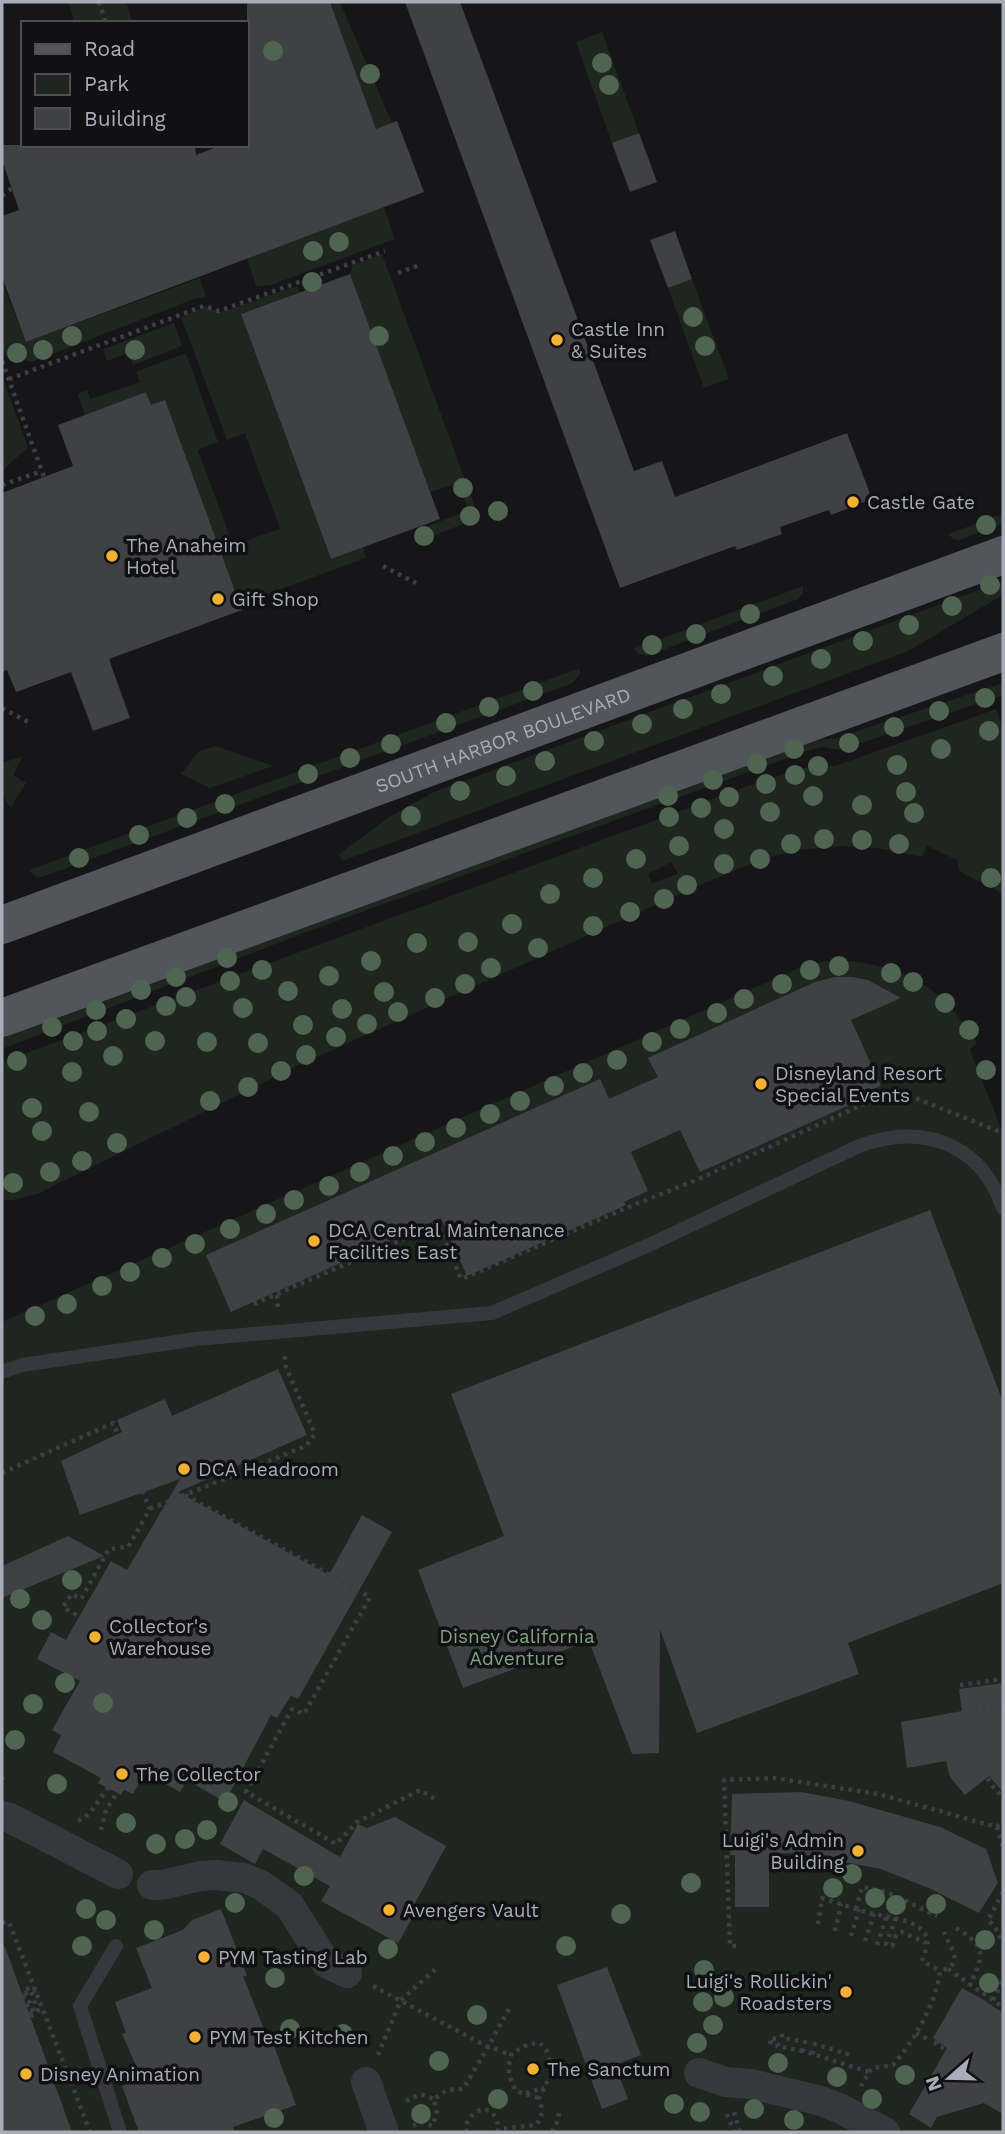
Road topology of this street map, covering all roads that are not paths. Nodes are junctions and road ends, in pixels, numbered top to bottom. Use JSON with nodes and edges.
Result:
{"nodes":[{"id":1,"x":1003,"y":555,"type":"edge"},
{"id":2,"x":1003,"y":652,"type":"edge"},
{"id":3,"x":2,"y":925,"type":"edge"},
{"id":4,"x":2,"y":1018,"type":"edge"},
{"id":5,"x":1000,"y":1188,"type":"edge"},
{"id":6,"x":1003,"y":1208,"type":"edge"},
{"id":7,"x":2,"y":1372,"type":"edge"},
{"id":8,"x":2,"y":1816,"type":"edge"},
{"id":9,"x":118,"y":1874,"type":"dead end"},
{"id":10,"x":152,"y":1885,"type":"dead end"},
{"id":11,"x":116,"y":1946,"type":"dead end"},
{"id":12,"x":358,"y":1979,"type":"road end"},
{"id":13,"x":699,"y":2073,"type":"dead end"},
{"id":14,"x":366,"y":2082,"type":"dead end"},
{"id":15,"x":120,"y":2132,"type":"edge"},
{"id":16,"x":384,"y":2132,"type":"edge"},
{"id":17,"x":885,"y":2132,"type":"edge"}],
"edges":[{"from":1,"to":3,"type":"main road","name":"SOUTH HARBOR BOULEVARD"},
{"from":2,"to":4,"type":"main road"},
{"from":5,"to":6,"type":"lane"},
{"from":5,"to":7,"type":"lane"},
{"from":8,"to":9,"type":"street"},
{"from":10,"to":12,"type":"street"},
{"from":11,"to":15,"type":"lane"},
{"from":13,"to":17,"type":"street"},
{"from":14,"to":16,"type":"street"}]}
